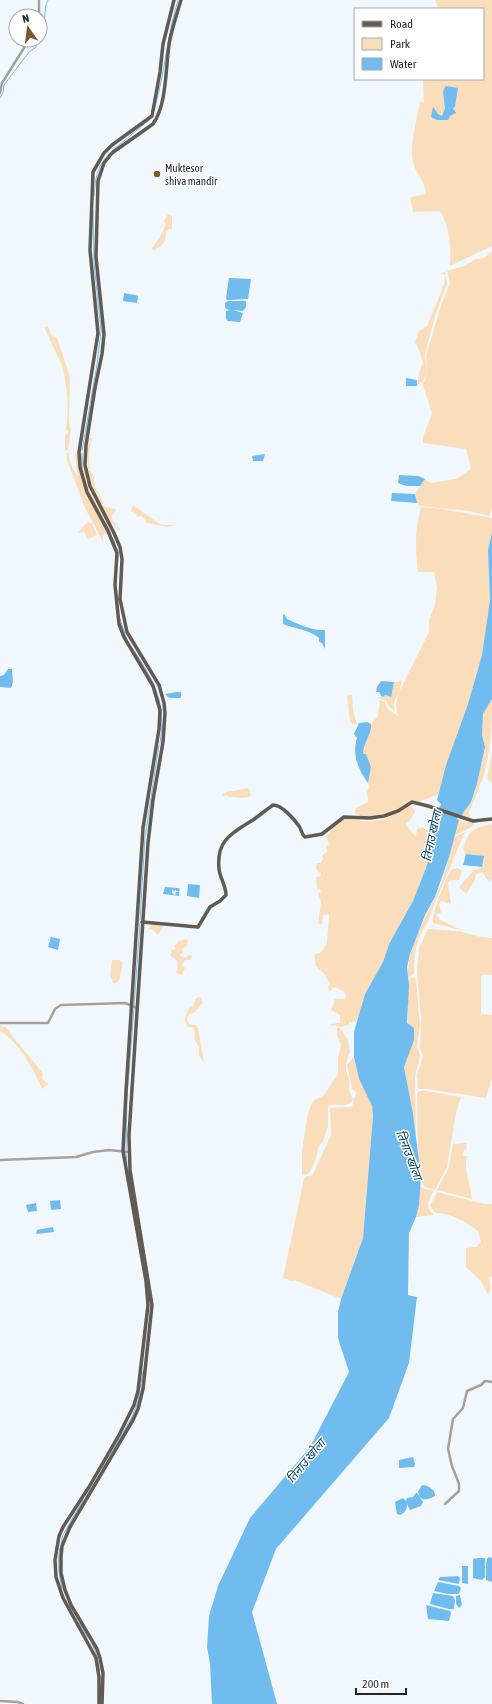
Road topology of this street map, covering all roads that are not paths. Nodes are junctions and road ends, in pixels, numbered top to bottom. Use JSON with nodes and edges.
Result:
{"nodes":[{"id":1,"x":174,"y":0,"type":"edge"},
{"id":2,"x":181,"y":0,"type":"edge"},
{"id":3,"x":23,"y":48,"type":"edge"},
{"id":4,"x":0,"y":93,"type":"edge"},
{"id":5,"x":492,"y":819,"type":"edge"},
{"id":6,"x":137,"y":921,"type":"junction"},
{"id":7,"x":143,"y":922,"type":"junction"},
{"id":8,"x":132,"y":1007,"type":"junction"},
{"id":9,"x":136,"y":1008,"type":"junction"},
{"id":10,"x":0,"y":1023,"type":"edge"},
{"id":11,"x":123,"y":1151,"type":"junction"},
{"id":12,"x":128,"y":1152,"type":"junction"},
{"id":13,"x":0,"y":1160,"type":"edge"},
{"id":14,"x":492,"y":1382,"type":"edge"},
{"id":15,"x":445,"y":1504,"type":"dead end"},
{"id":16,"x":0,"y":1702,"type":"edge"},
{"id":17,"x":23,"y":1704,"type":"edge"},
{"id":18,"x":99,"y":1704,"type":"edge"},
{"id":19,"x":102,"y":1704,"type":"edge"}],
"edges":[{"from":1,"to":6,"type":"main road"},
{"from":2,"to":7,"type":"main road"},
{"from":3,"to":4,"type":"street"},
{"from":5,"to":7,"type":"main road"},
{"from":6,"to":7,"type":"main road"},
{"from":6,"to":8,"type":"main road"},
{"from":7,"to":9,"type":"main road"},
{"from":8,"to":9,"type":"street"},
{"from":8,"to":10,"type":"street"},
{"from":8,"to":11,"type":"main road"},
{"from":9,"to":12,"type":"main road"},
{"from":11,"to":12,"type":"street"},
{"from":11,"to":13,"type":"street"},
{"from":11,"to":18,"type":"main road"},
{"from":12,"to":19,"type":"main road"},
{"from":14,"to":15,"type":"street"},
{"from":16,"to":17,"type":"street"},
{"from":18,"to":19,"type":"street"}]}
